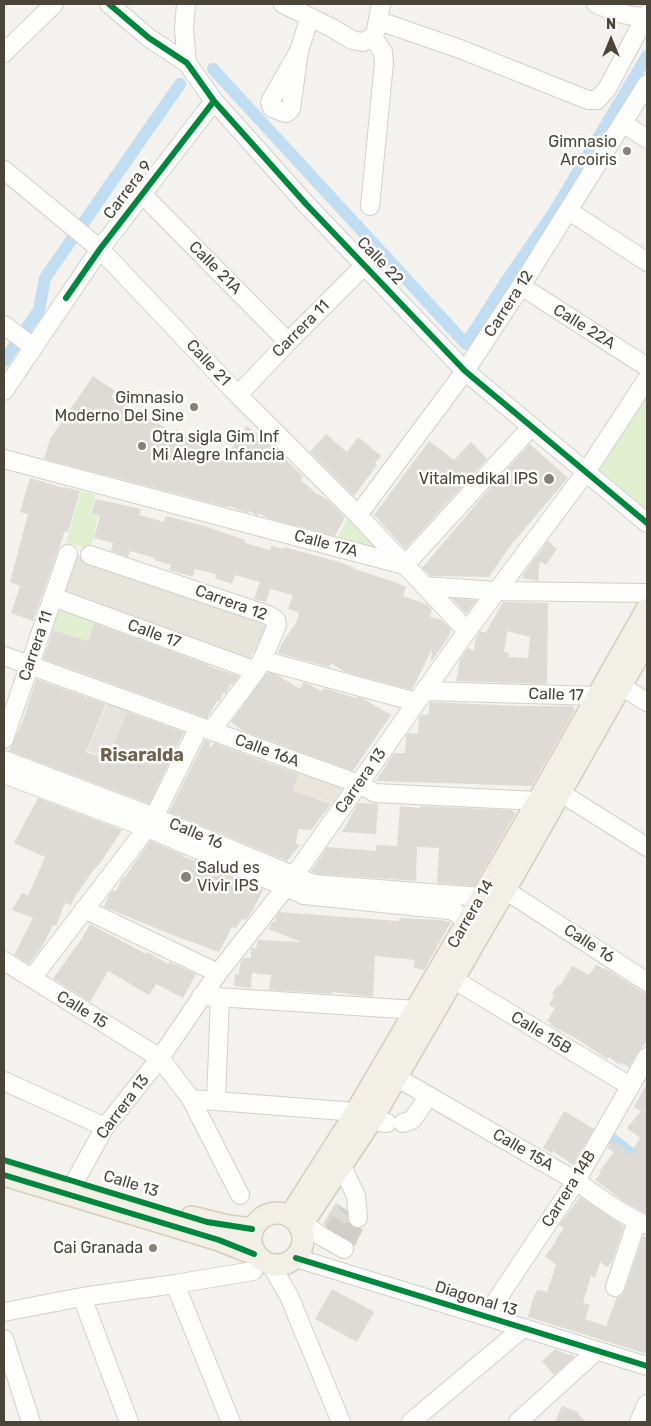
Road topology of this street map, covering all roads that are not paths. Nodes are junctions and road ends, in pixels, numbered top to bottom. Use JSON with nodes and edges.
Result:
{"nodes":[{"id":1,"x":54,"y":4,"type":"edge"},
{"id":2,"x":109,"y":4,"type":"edge"},
{"id":3,"x":186,"y":4,"type":"edge"},
{"id":4,"x":283,"y":4,"type":"edge"},
{"id":5,"x":381,"y":4,"type":"edge"},
{"id":6,"x":596,"y":4,"type":"edge"},
{"id":7,"x":646,"y":16,"type":"edge"},
{"id":8,"x":310,"y":17,"type":"junction"},
{"id":9,"x":376,"y":29,"type":"junction"},
{"id":10,"x":299,"y":51,"type":"dead end"},
{"id":11,"x":4,"y":52,"type":"edge"},
{"id":12,"x":187,"y":63,"type":"junction"},
{"id":13,"x":647,"y":84,"type":"edge"},
{"id":14,"x":214,"y":101,"type":"junction"},
{"id":15,"x":623,"y":123,"type":"junction"},
{"id":16,"x":647,"y":139,"type":"edge"},
{"id":17,"x":4,"y":170,"type":"edge"},
{"id":18,"x":142,"y":194,"type":"junction"},
{"id":19,"x":370,"y":206,"type":"dead end"},
{"id":20,"x":569,"y":211,"type":"junction"},
{"id":21,"x":94,"y":243,"type":"junction"},
{"id":22,"x":647,"y":262,"type":"edge"},
{"id":23,"x":365,"y":265,"type":"junction"},
{"id":24,"x":521,"y":286,"type":"junction"},
{"id":25,"x":4,"y":325,"type":"edge"},
{"id":26,"x":26,"y":342,"type":"junction"},
{"id":27,"x":288,"y":342,"type":"junction"},
{"id":28,"x":647,"y":367,"type":"edge"},
{"id":29,"x":465,"y":371,"type":"junction"},
{"id":30,"x":647,"y":379,"type":"edge"},
{"id":31,"x":4,"y":391,"type":"edge"},
{"id":32,"x":238,"y":395,"type":"junction"},
{"id":33,"x":531,"y":427,"type":"junction"},
{"id":34,"x":4,"y":459,"type":"edge"},
{"id":35,"x":586,"y":472,"type":"junction"},
{"id":36,"x":358,"y":515,"type":"junction"},
{"id":37,"x":647,"y":524,"type":"edge"},
{"id":38,"x":68,"y":554,"type":"dead end"},
{"id":39,"x":90,"y":555,"type":"dead end"},
{"id":40,"x":405,"y":565,"type":"junction"},
{"id":41,"x":424,"y":586,"type":"junction"},
{"id":42,"x":497,"y":591,"type":"junction"},
{"id":43,"x":647,"y":593,"type":"edge"},
{"id":44,"x":53,"y":597,"type":"junction"},
{"id":45,"x":647,"y":609,"type":"edge"},
{"id":46,"x":467,"y":631,"type":"junction"},
{"id":47,"x":647,"y":640,"type":"edge"},
{"id":48,"x":4,"y":656,"type":"edge"},
{"id":49,"x":30,"y":666,"type":"junction"},
{"id":50,"x":259,"y":666,"type":"junction"},
{"id":51,"x":621,"y":686,"type":"junction"},
{"id":52,"x":597,"y":696,"type":"junction"},
{"id":53,"x":421,"y":697,"type":"junction"},
{"id":54,"x":647,"y":702,"type":"edge"},
{"id":55,"x":205,"y":729,"type":"junction"},
{"id":56,"x":4,"y":739,"type":"edge"},
{"id":57,"x":4,"y":760,"type":"edge"},
{"id":58,"x":4,"y":774,"type":"edge"},
{"id":59,"x":359,"y":784,"type":"junction"},
{"id":60,"x":561,"y":793,"type":"junction"},
{"id":61,"x":538,"y":801,"type":"junction"},
{"id":62,"x":151,"y":822,"type":"junction"},
{"id":63,"x":645,"y":841,"type":"edge"},
{"id":64,"x":289,"y":882,"type":"junction"},
{"id":65,"x":505,"y":890,"type":"junction"},
{"id":66,"x":481,"y":897,"type":"junction"},
{"id":67,"x":84,"y":909,"type":"junction"},
{"id":68,"x":465,"y":926,"type":"junction"},
{"id":69,"x":4,"y":961,"type":"edge"},
{"id":70,"x":218,"y":973,"type":"junction"},
{"id":71,"x":32,"y":978,"type":"junction"},
{"id":72,"x":453,"y":979,"type":"junction"},
{"id":73,"x":647,"y":982,"type":"edge"},
{"id":74,"x":201,"y":996,"type":"junction"},
{"id":75,"x":220,"y":997,"type":"junction"},
{"id":76,"x":416,"y":1010,"type":"junction"},
{"id":77,"x":647,"y":1057,"type":"edge"},
{"id":78,"x":160,"y":1058,"type":"junction"},
{"id":79,"x":396,"y":1077,"type":"junction"},
{"id":80,"x":4,"y":1081,"type":"edge"},
{"id":81,"x":630,"y":1086,"type":"junction"},
{"id":82,"x":429,"y":1096,"type":"junction"},
{"id":83,"x":192,"y":1098,"type":"junction"},
{"id":84,"x":216,"y":1100,"type":"junction"},
{"id":85,"x":379,"y":1120,"type":"junction"},
{"id":86,"x":105,"y":1127,"type":"junction"},
{"id":87,"x":4,"y":1160,"type":"edge"},
{"id":88,"x":342,"y":1166,"type":"junction"},
{"id":89,"x":4,"y":1175,"type":"edge"},
{"id":90,"x":75,"y":1181,"type":"junction"},
{"id":91,"x":576,"y":1181,"type":"junction"},
{"id":92,"x":240,"y":1195,"type":"dead end"},
{"id":93,"x":353,"y":1214,"type":"tunnel mouth"},
{"id":94,"x":298,"y":1222,"type":"junction"},
{"id":95,"x":642,"y":1223,"type":"edge"},
{"id":96,"x":252,"y":1229,"type":"junction"},
{"id":97,"x":272,"y":1262,"type":"junction"},
{"id":98,"x":341,"y":1270,"type":"junction"},
{"id":99,"x":175,"y":1284,"type":"junction"},
{"id":100,"x":615,"y":1287,"type":"dead end"},
{"id":101,"x":82,"y":1297,"type":"junction"},
{"id":102,"x":4,"y":1312,"type":"edge"},
{"id":103,"x":486,"y":1316,"type":"junction"},
{"id":104,"x":523,"y":1328,"type":"junction"},
{"id":105,"x":4,"y":1338,"type":"edge"},
{"id":106,"x":596,"y":1351,"type":"junction"},
{"id":107,"x":647,"y":1366,"type":"edge"},
{"id":108,"x":647,"y":1404,"type":"edge"},
{"id":109,"x":31,"y":1422,"type":"edge"},
{"id":110,"x":129,"y":1422,"type":"edge"},
{"id":111,"x":231,"y":1422,"type":"edge"},
{"id":112,"x":341,"y":1422,"type":"edge"},
{"id":113,"x":411,"y":1422,"type":"edge"},
{"id":114,"x":518,"y":1422,"type":"edge"},
{"id":115,"x":638,"y":1422,"type":"edge"}],
"edges":[{"from":1,"to":11,"type":"street"},
{"from":2,"to":12,"type":"street","name":"Calle 22"},
{"from":3,"to":12,"type":"street"},
{"from":4,"to":8,"type":"street"},
{"from":5,"to":9,"type":"street"},
{"from":6,"to":7,"type":"street"},
{"from":7,"to":9,"type":"street"},
{"from":8,"to":9,"type":"street"},
{"from":8,"to":10,"type":"street"},
{"from":9,"to":19,"type":"street"},
{"from":12,"to":14,"type":"street","name":"Calle 22"},
{"from":13,"to":15,"type":"street","name":"Carrera 12"},
{"from":14,"to":18,"type":"street","name":"Carrera 9"},
{"from":14,"to":23,"type":"street","name":"Calle 22"},
{"from":15,"to":16,"type":"street"},
{"from":15,"to":20,"type":"street","name":"Carrera 12"},
{"from":17,"to":21,"type":"street","name":"Calle 21"},
{"from":18,"to":21,"type":"street","name":"Carrera 9"},
{"from":18,"to":27,"type":"street","name":"Calle 21A"},
{"from":20,"to":22,"type":"street"},
{"from":20,"to":24,"type":"street","name":"Carrera 12"},
{"from":21,"to":26,"type":"street","name":"Carrera 9"},
{"from":21,"to":32,"type":"street","name":"Calle 21"},
{"from":23,"to":27,"type":"street","name":"Carrera 11"},
{"from":23,"to":29,"type":"street","name":"Calle 22"},
{"from":24,"to":28,"type":"street","name":"Calle 22A"},
{"from":24,"to":29,"type":"street","name":"Carrera 12"},
{"from":25,"to":26,"type":"street"},
{"from":26,"to":31,"type":"street","name":"Carrera 9"},
{"from":27,"to":32,"type":"street","name":"Carrera 11"},
{"from":29,"to":33,"type":"street","name":"Calle 22"},
{"from":29,"to":36,"type":"street","name":"Carrera 12"},
{"from":30,"to":35,"type":"street","name":"Carrera 13"},
{"from":32,"to":36,"type":"street","name":"Calle 21"},
{"from":33,"to":35,"type":"street","name":"Calle 22"},
{"from":33,"to":40,"type":"street"},
{"from":34,"to":40,"type":"street","name":"Calle 17A"},
{"from":35,"to":37,"type":"street","name":"Calle 22"},
{"from":35,"to":42,"type":"street","name":"Carrera 13"},
{"from":36,"to":40,"type":"street","name":"Calle 21"},
{"from":38,"to":44,"type":"street","name":"Carrera 11"},
{"from":39,"to":50,"type":"street","name":"Carrera 12"},
{"from":40,"to":41,"type":"street"},
{"from":41,"to":42,"type":"street"},
{"from":41,"to":46,"type":"street"},
{"from":42,"to":43,"type":"street"},
{"from":42,"to":46,"type":"street","name":"Carrera 13"},
{"from":44,"to":49,"type":"street","name":"Carrera 11"},
{"from":44,"to":50,"type":"street","name":"Calle 17"},
{"from":45,"to":52,"type":"main road","name":"Carrera 14"},
{"from":46,"to":53,"type":"street","name":"Carrera 13"},
{"from":47,"to":51,"type":"main road","name":"Carrera 14"},
{"from":48,"to":49,"type":"street","name":"Calle 16A"},
{"from":49,"to":55,"type":"street","name":"Calle 16A"},
{"from":49,"to":56,"type":"street","name":"Carrera 11"},
{"from":50,"to":53,"type":"street","name":"Calle 17"},
{"from":50,"to":55,"type":"street","name":"Carrera 12"},
{"from":51,"to":54,"type":"street"},
{"from":51,"to":60,"type":"main road","name":"Carrera 14"},
{"from":52,"to":53,"type":"street","name":"Calle 17"},
{"from":52,"to":61,"type":"main road","name":"Carrera 14"},
{"from":53,"to":59,"type":"street","name":"Carrera 13"},
{"from":55,"to":59,"type":"street","name":"Calle 16A"},
{"from":55,"to":62,"type":"street","name":"Carrera 12"},
{"from":57,"to":62,"type":"street","name":"Calle 16"},
{"from":58,"to":62,"type":"street","name":"Calle 16"},
{"from":59,"to":61,"type":"street","name":"Calle 16A"},
{"from":59,"to":64,"type":"street","name":"Carrera 13"},
{"from":60,"to":63,"type":"street"},
{"from":60,"to":65,"type":"main road","name":"Carrera 14"},
{"from":61,"to":66,"type":"main road","name":"Carrera 14"},
{"from":62,"to":64,"type":"street","name":"Calle 16"},
{"from":62,"to":67,"type":"street","name":"Carrera 12"},
{"from":64,"to":66,"type":"street","name":"Calle 16"},
{"from":64,"to":68,"type":"street","name":"Calle 16"},
{"from":64,"to":70,"type":"street","name":"Carrera 13"},
{"from":65,"to":72,"type":"main road","name":"Carrera 14"},
{"from":65,"to":73,"type":"street","name":"Calle 16"},
{"from":66,"to":68,"type":"main road","name":"Carrera 14"},
{"from":67,"to":70,"type":"street"},
{"from":67,"to":71,"type":"street","name":"Carrera 12"},
{"from":68,"to":76,"type":"main road","name":"Carrera 14"},
{"from":69,"to":71,"type":"street","name":"Calle 15"},
{"from":70,"to":74,"type":"street","name":"Carrera 13"},
{"from":71,"to":78,"type":"street","name":"Calle 15"},
{"from":72,"to":79,"type":"main road","name":"Carrera 14"},
{"from":72,"to":81,"type":"street","name":"Calle 15B"},
{"from":74,"to":75,"type":"street"},
{"from":74,"to":78,"type":"street","name":"Carrera 13"},
{"from":75,"to":76,"type":"street"},
{"from":75,"to":84,"type":"street"},
{"from":76,"to":85,"type":"main road","name":"Carrera 14"},
{"from":77,"to":81,"type":"street","name":"Carrera 14B"},
{"from":78,"to":83,"type":"street","name":"Calle 15"},
{"from":78,"to":86,"type":"street","name":"Carrera 13"},
{"from":79,"to":82,"type":"street","name":"Calle 15A"},
{"from":79,"to":85,"type":"main road","name":"Carrera 14"},
{"from":80,"to":86,"type":"street"},
{"from":81,"to":91,"type":"street","name":"Carrera 14B"},
{"from":82,"to":85,"type":"street"},
{"from":82,"to":91,"type":"street","name":"Calle 15A"},
{"from":83,"to":84,"type":"street"},
{"from":83,"to":92,"type":"street","name":"Calle 15"},
{"from":84,"to":85,"type":"street"},
{"from":85,"to":88,"type":"main road","name":"Carrera 14"},
{"from":85,"to":94,"type":"main road","name":"Carrera 14"},
{"from":86,"to":90,"type":"street","name":"Carrera 13"},
{"from":87,"to":90,"type":"main road","name":"Calle 13"},
{"from":88,"to":93,"type":"street"},
{"from":88,"to":94,"type":"main road","name":"Carrera 14"},
{"from":89,"to":97,"type":"main road","name":"Calle 13"},
{"from":90,"to":96,"type":"main road","name":"Calle 13"},
{"from":91,"to":95,"type":"street","name":"Calle 15A"},
{"from":91,"to":103,"type":"street","name":"Carrera 14B"},
{"from":94,"to":96,"type":"main road"},
{"from":94,"to":97,"type":"main road"},
{"from":94,"to":98,"type":"street"},
{"from":95,"to":100,"type":"street"},
{"from":96,"to":97,"type":"main road"},
{"from":97,"to":98,"type":"street","name":"Diagonal 13"},
{"from":97,"to":99,"type":"street"},
{"from":97,"to":112,"type":"street"},
{"from":98,"to":103,"type":"street","name":"Diagonal 13"},
{"from":99,"to":101,"type":"street"},
{"from":99,"to":111,"type":"street"},
{"from":101,"to":102,"type":"street"},
{"from":101,"to":110,"type":"street"},
{"from":103,"to":104,"type":"street","name":"Diagonal 13"},
{"from":104,"to":106,"type":"street","name":"Diagonal 13"},
{"from":104,"to":113,"type":"street"},
{"from":105,"to":109,"type":"street"},
{"from":106,"to":107,"type":"street","name":"Diagonal 13"},
{"from":106,"to":114,"type":"street"},
{"from":108,"to":115,"type":"street"}]}
